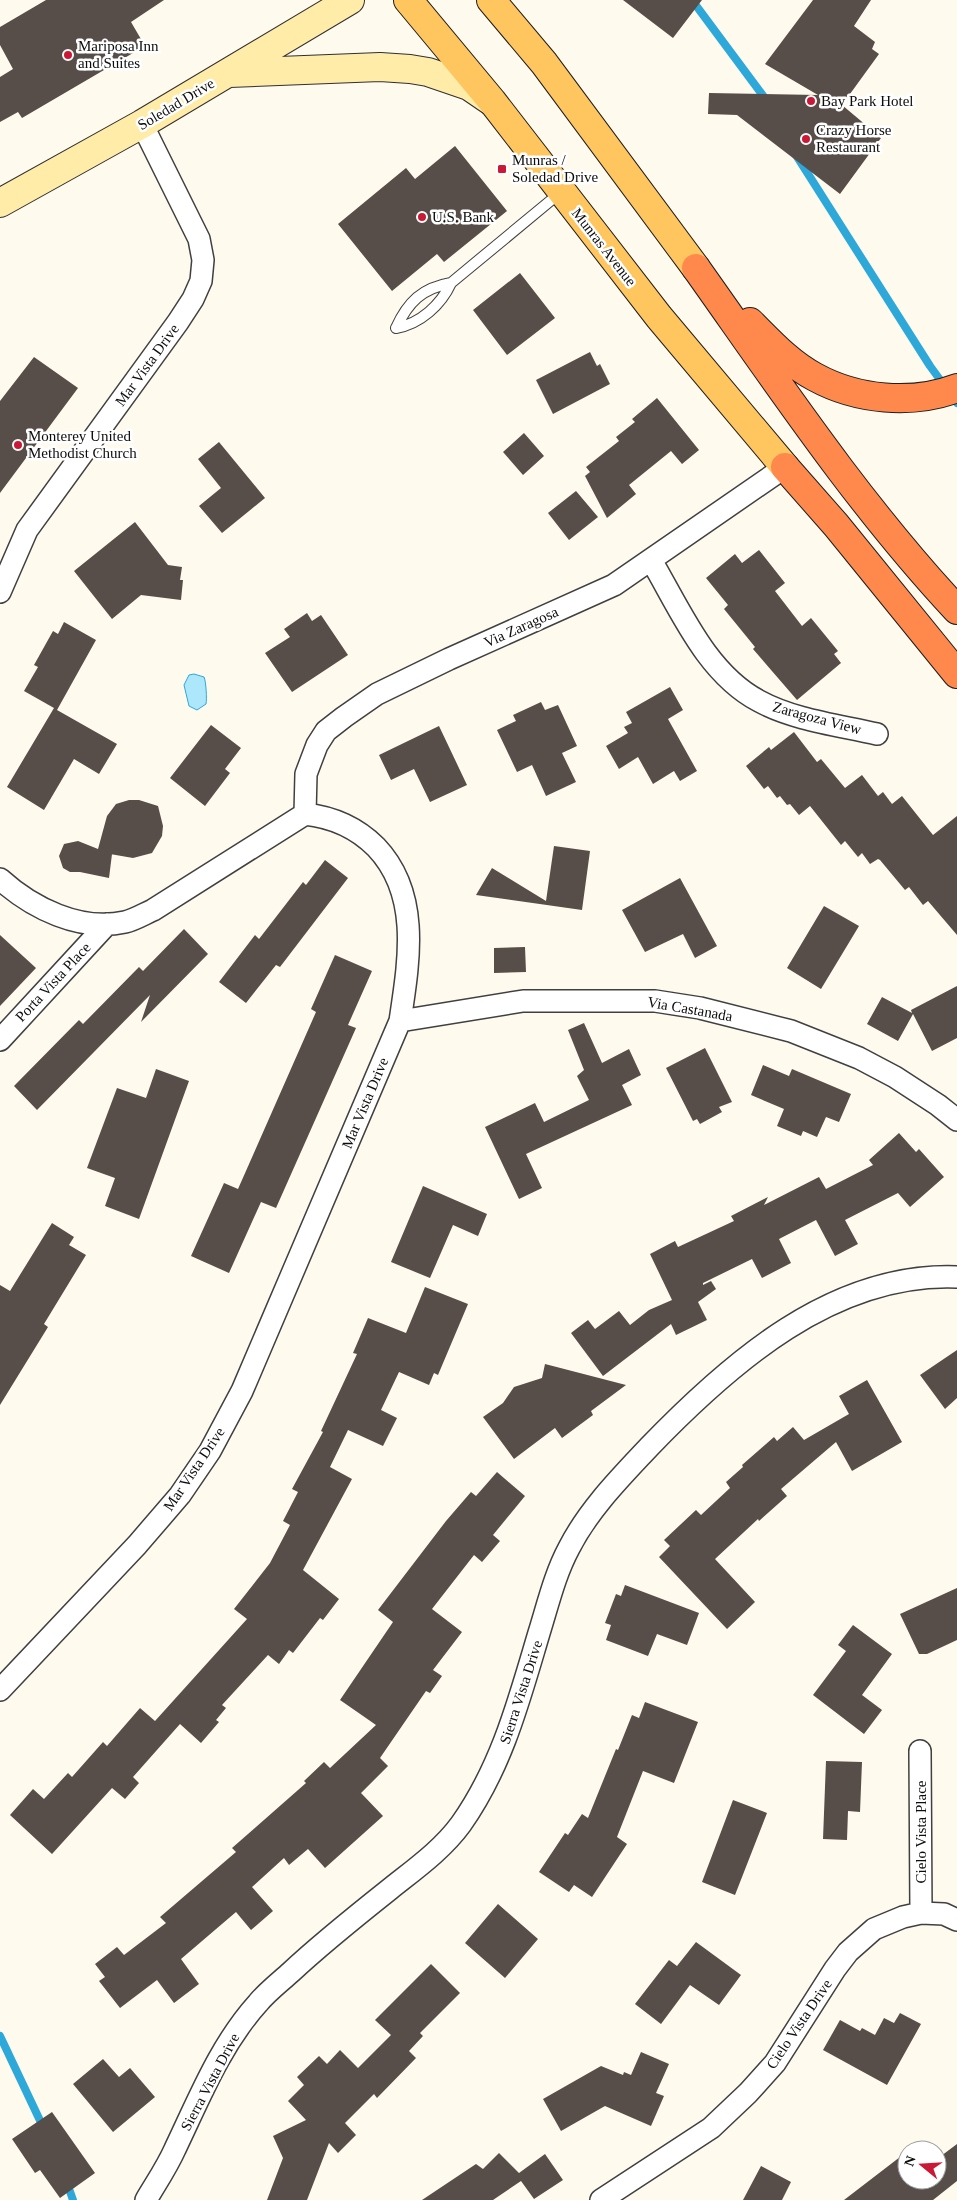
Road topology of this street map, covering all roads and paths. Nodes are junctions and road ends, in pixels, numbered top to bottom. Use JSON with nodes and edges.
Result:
{"nodes":[{"id":1,"x":350,"y":0,"type":"edge"},
{"id":2,"x":408,"y":0,"type":"edge"},
{"id":3,"x":491,"y":0,"type":"edge"},
{"id":4,"x":228,"y":73,"type":"junction"},
{"id":5,"x":492,"y":102,"type":"junction"},
{"id":6,"x":142,"y":124,"type":"junction"},
{"id":7,"x":562,"y":192,"type":"junction"},
{"id":8,"x":0,"y":203,"type":"edge"},
{"id":9,"x":696,"y":268,"type":"junction"},
{"id":10,"x":451,"y":283,"type":"junction"},
{"id":11,"x":957,"y":388,"type":"edge"},
{"id":12,"x":785,"y":467,"type":"junction"},
{"id":13,"x":651,"y":560,"type":"junction"},
{"id":14,"x":0,"y":592,"type":"edge"},
{"id":15,"x":957,"y":610,"type":"edge"},
{"id":16,"x":957,"y":674,"type":"edge"},
{"id":17,"x":877,"y":734,"type":"dead end"},
{"id":18,"x":305,"y":814,"type":"junction"},
{"id":19,"x":0,"y":879,"type":"edge"},
{"id":20,"x":106,"y":924,"type":"junction"},
{"id":21,"x":400,"y":1021,"type":"junction"},
{"id":22,"x":0,"y":1040,"type":"edge"},
{"id":23,"x":957,"y":1120,"type":"edge"},
{"id":24,"x":957,"y":1277,"type":"edge"},
{"id":25,"x":0,"y":1690,"type":"edge"},
{"id":26,"x":920,"y":1751,"type":"dead end"},
{"id":27,"x":921,"y":1913,"type":"junction"},
{"id":28,"x":957,"y":1920,"type":"edge"},
{"id":29,"x":146,"y":2200,"type":"edge"},
{"id":30,"x":601,"y":2200,"type":"edge"}],
"edges":[{"from":1,"to":4,"type":"main road","name":"Soledad Drive"},
{"from":2,"to":5,"type":"main road","name":"Munras Avenue"},
{"from":3,"to":9,"type":"main road"},
{"from":4,"to":5,"type":"main road"},
{"from":4,"to":6,"type":"main road","name":"Soledad Drive"},
{"from":5,"to":7,"type":"main road","name":"Munras Avenue"},
{"from":6,"to":8,"type":"main road","name":"Soledad Drive"},
{"from":6,"to":14,"type":"street","name":"Mar Vista Drive"},
{"from":7,"to":10,"type":"lane"},
{"from":7,"to":12,"type":"main road","name":"Munras Avenue"},
{"from":9,"to":11,"type":"highway"},
{"from":9,"to":15,"type":"highway"},
{"from":10,"to":10,"type":"lane"},
{"from":12,"to":13,"type":"street","name":"Via Zaragosa"},
{"from":12,"to":16,"type":"highway"},
{"from":13,"to":17,"type":"street","name":"Zaragoza View"},
{"from":13,"to":18,"type":"street","name":"Via Zaragosa"},
{"from":18,"to":20,"type":"street"},
{"from":18,"to":21,"type":"street","name":"Mar Vista Drive"},
{"from":19,"to":20,"type":"street"},
{"from":20,"to":22,"type":"street","name":"Porta Vista Place"},
{"from":21,"to":23,"type":"street","name":"Via Castanada"},
{"from":21,"to":25,"type":"street","name":"Mar Vista Drive"},
{"from":24,"to":29,"type":"street","name":"Sierra Vista Drive"},
{"from":26,"to":27,"type":"street","name":"Cielo Vista Place"},
{"from":27,"to":28,"type":"street","name":"Cielo Vista Drive"},
{"from":27,"to":30,"type":"street","name":"Cielo Vista Drive"}]}
